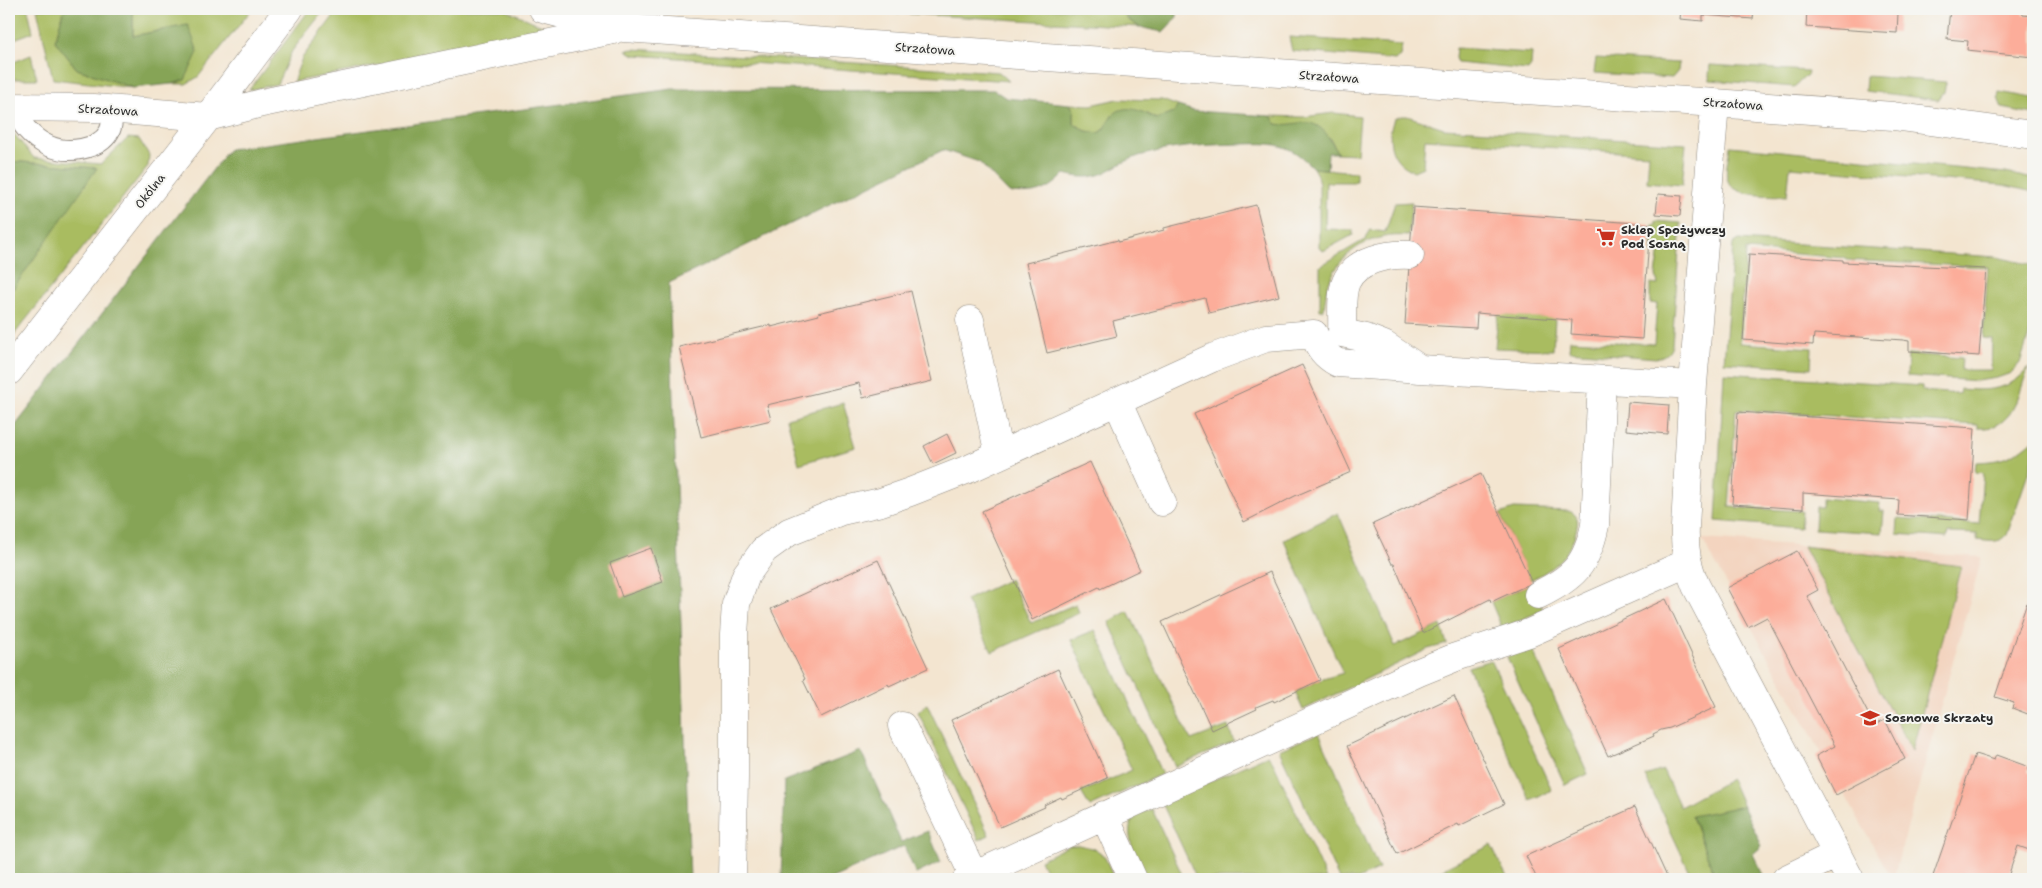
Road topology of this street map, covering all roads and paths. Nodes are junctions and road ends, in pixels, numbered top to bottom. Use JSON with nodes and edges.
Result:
{"nodes":[{"id":1,"x":289,"y":9,"type":"edge"},
{"id":2,"x":543,"y":9,"type":"edge"},
{"id":3,"x":663,"y":20,"type":"edge"},
{"id":4,"x":624,"y":28,"type":"junction"},
{"id":5,"x":1715,"y":103,"type":"junction"},
{"id":6,"x":11,"y":107,"type":"edge"},
{"id":7,"x":111,"y":109,"type":"junction"},
{"id":8,"x":208,"y":117,"type":"junction"},
{"id":9,"x":2033,"y":135,"type":"edge"},
{"id":10,"x":1410,"y":255,"type":"dead end"},
{"id":11,"x":970,"y":320,"type":"dead end"},
{"id":12,"x":1342,"y":333,"type":"junction"},
{"id":13,"x":1314,"y":334,"type":"junction"},
{"id":14,"x":1420,"y":369,"type":"junction"},
{"id":15,"x":9,"y":371,"type":"edge"},
{"id":16,"x":1602,"y":381,"type":"junction"},
{"id":17,"x":1693,"y":385,"type":"junction"},
{"id":18,"x":1117,"y":401,"type":"junction"},
{"id":19,"x":999,"y":455,"type":"junction"},
{"id":20,"x":1162,"y":502,"type":"dead end"},
{"id":21,"x":1687,"y":563,"type":"junction"},
{"id":22,"x":1538,"y":595,"type":"dead end"},
{"id":23,"x":902,"y":726,"type":"dead end"},
{"id":24,"x":1104,"y":816,"type":"junction"},
{"id":25,"x":1837,"y":854,"type":"junction"},
{"id":26,"x":970,"y":878,"type":"edge"},
{"id":27,"x":732,"y":879,"type":"edge"},
{"id":28,"x":1133,"y":879,"type":"edge"},
{"id":29,"x":1786,"y":879,"type":"edge"},
{"id":30,"x":1850,"y":879,"type":"edge"}],
"edges":[{"from":1,"to":8,"type":"street","name":"Okólna"},
{"from":2,"to":4,"type":"street"},
{"from":3,"to":4,"type":"street","name":"Strzałowa"},
{"from":3,"to":5,"type":"street","name":"Strzałowa"},
{"from":4,"to":8,"type":"street","name":"Strzałowa"},
{"from":5,"to":9,"type":"street","name":"Strzałowa"},
{"from":5,"to":17,"type":"street"},
{"from":6,"to":7,"type":"street","name":"Strzałowa"},
{"from":6,"to":7,"type":"lane"},
{"from":7,"to":8,"type":"street","name":"Strzałowa"},
{"from":8,"to":15,"type":"street","name":"Okólna"},
{"from":10,"to":12,"type":"street"},
{"from":11,"to":19,"type":"street"},
{"from":12,"to":13,"type":"street"},
{"from":12,"to":14,"type":"street"},
{"from":13,"to":14,"type":"street"},
{"from":13,"to":18,"type":"street"},
{"from":14,"to":16,"type":"street"},
{"from":16,"to":17,"type":"street"},
{"from":16,"to":22,"type":"street"},
{"from":17,"to":21,"type":"street"},
{"from":18,"to":19,"type":"street"},
{"from":18,"to":20,"type":"street"},
{"from":19,"to":27,"type":"street"},
{"from":21,"to":24,"type":"street"},
{"from":21,"to":25,"type":"street"},
{"from":23,"to":26,"type":"street"},
{"from":24,"to":26,"type":"street"},
{"from":24,"to":28,"type":"street"},
{"from":25,"to":29,"type":"street"},
{"from":25,"to":30,"type":"street"}]}
